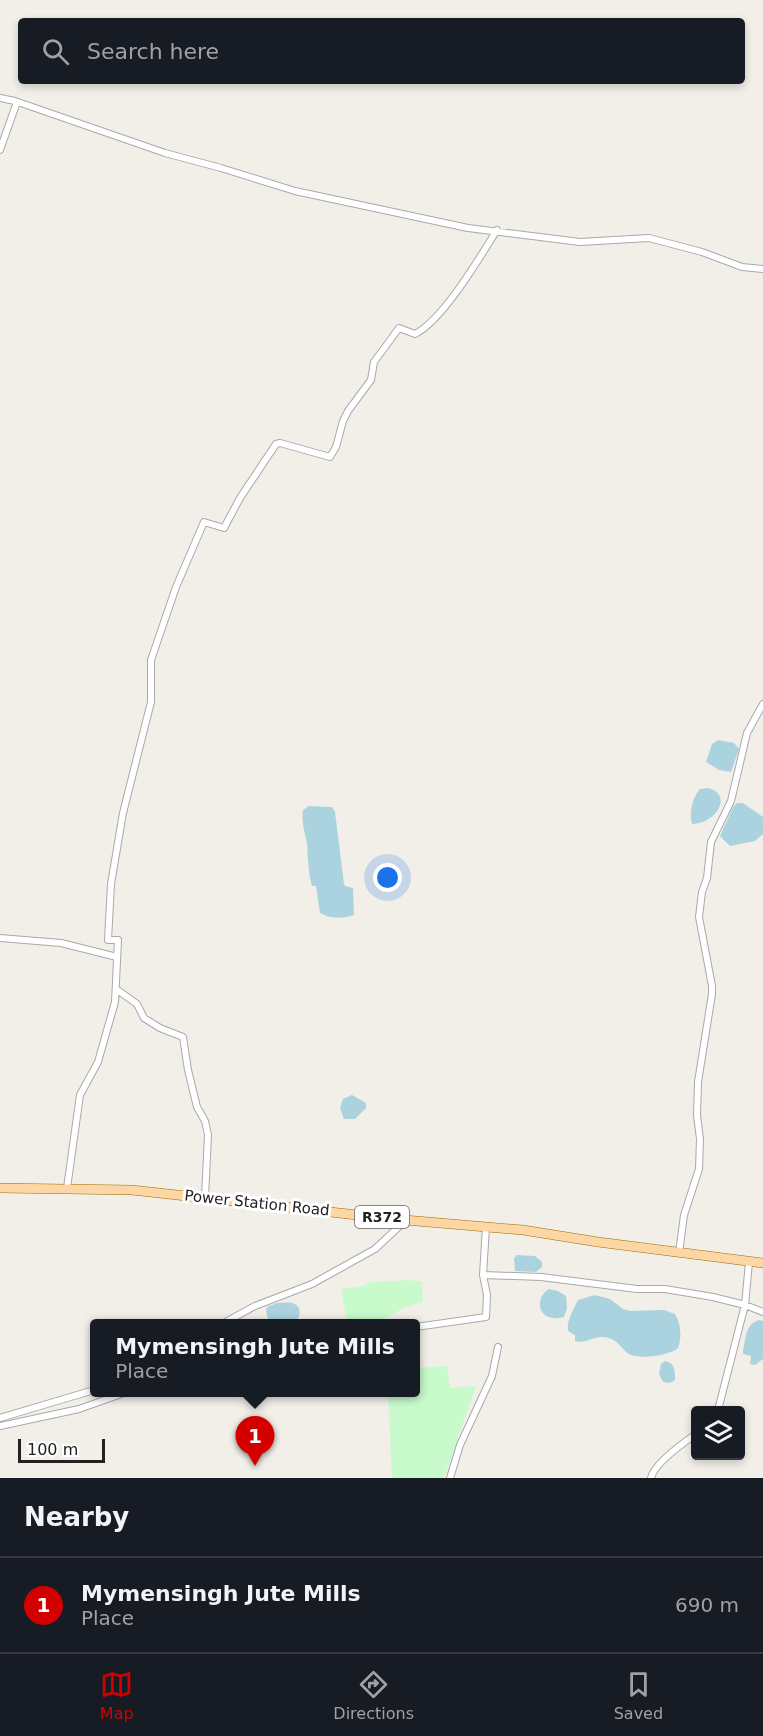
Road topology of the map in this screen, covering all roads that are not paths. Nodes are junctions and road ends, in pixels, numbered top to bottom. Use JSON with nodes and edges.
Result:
{"nodes":[{"id":1,"x":0,"y":98,"type":"edge"},
{"id":2,"x":17,"y":102,"type":"junction"},
{"id":3,"x":0,"y":150,"type":"edge"},
{"id":4,"x":497,"y":230,"type":"junction"},
{"id":5,"x":763,"y":269,"type":"edge"},
{"id":6,"x":763,"y":704,"type":"edge"},
{"id":7,"x":0,"y":938,"type":"edge"},
{"id":8,"x":117,"y":957,"type":"junction"},
{"id":9,"x":116,"y":989,"type":"junction"},
{"id":10,"x":0,"y":1188,"type":"edge"},
{"id":11,"x":67,"y":1188,"type":"junction"},
{"id":12,"x":205,"y":1197,"type":"junction"},
{"id":13,"x":407,"y":1220,"type":"junction"},
{"id":14,"x":486,"y":1227,"type":"junction"},
{"id":15,"x":679,"y":1253,"type":"junction"},
{"id":16,"x":749,"y":1262,"type":"junction"},
{"id":17,"x":763,"y":1263,"type":"edge"},
{"id":18,"x":483,"y":1275,"type":"junction"},
{"id":19,"x":745,"y":1305,"type":"junction"},
{"id":20,"x":763,"y":1312,"type":"edge"},
{"id":21,"x":230,"y":1319,"type":"edge"},
{"id":22,"x":420,"y":1326,"type":"edge"},
{"id":23,"x":498,"y":1347,"type":"dead end"},
{"id":24,"x":90,"y":1391,"type":"edge"},
{"id":25,"x":113,"y":1397,"type":"edge"},
{"id":26,"x":719,"y":1406,"type":"edge"},
{"id":27,"x":0,"y":1418,"type":"edge"},
{"id":28,"x":0,"y":1426,"type":"edge"},
{"id":29,"x":691,"y":1438,"type":"edge"},
{"id":30,"x":450,"y":1478,"type":"edge"},
{"id":31,"x":651,"y":1478,"type":"edge"}],
"edges":[{"from":1,"to":2,"type":"street"},
{"from":2,"to":3,"type":"street"},
{"from":2,"to":4,"type":"street"},
{"from":4,"to":5,"type":"street"},
{"from":4,"to":8,"type":"street"},
{"from":6,"to":15,"type":"street"},
{"from":7,"to":8,"type":"street"},
{"from":8,"to":9,"type":"street"},
{"from":9,"to":11,"type":"street"},
{"from":9,"to":12,"type":"street"},
{"from":10,"to":11,"type":"main road","name":"Power Station Road","number":"R372"},
{"from":11,"to":12,"type":"main road","name":"Power Station Road","number":"R372"},
{"from":12,"to":13,"type":"main road","name":"Power Station Road","number":"R372"},
{"from":13,"to":14,"type":"main road","name":"Power Station Road","number":"R372"},
{"from":13,"to":21,"type":"street"},
{"from":14,"to":15,"type":"main road","name":"Power Station Road","number":"R372"},
{"from":14,"to":18,"type":"street"},
{"from":15,"to":16,"type":"main road","name":"Power Station Road","number":"R372"},
{"from":16,"to":17,"type":"main road","name":"Power Station Road","number":"R372"},
{"from":16,"to":19,"type":"street"},
{"from":18,"to":19,"type":"street"},
{"from":18,"to":22,"type":"street"},
{"from":19,"to":20,"type":"street"},
{"from":19,"to":26,"type":"street"},
{"from":23,"to":30,"type":"street"},
{"from":24,"to":27,"type":"street"},
{"from":25,"to":28,"type":"street"},
{"from":29,"to":31,"type":"street"}]}
